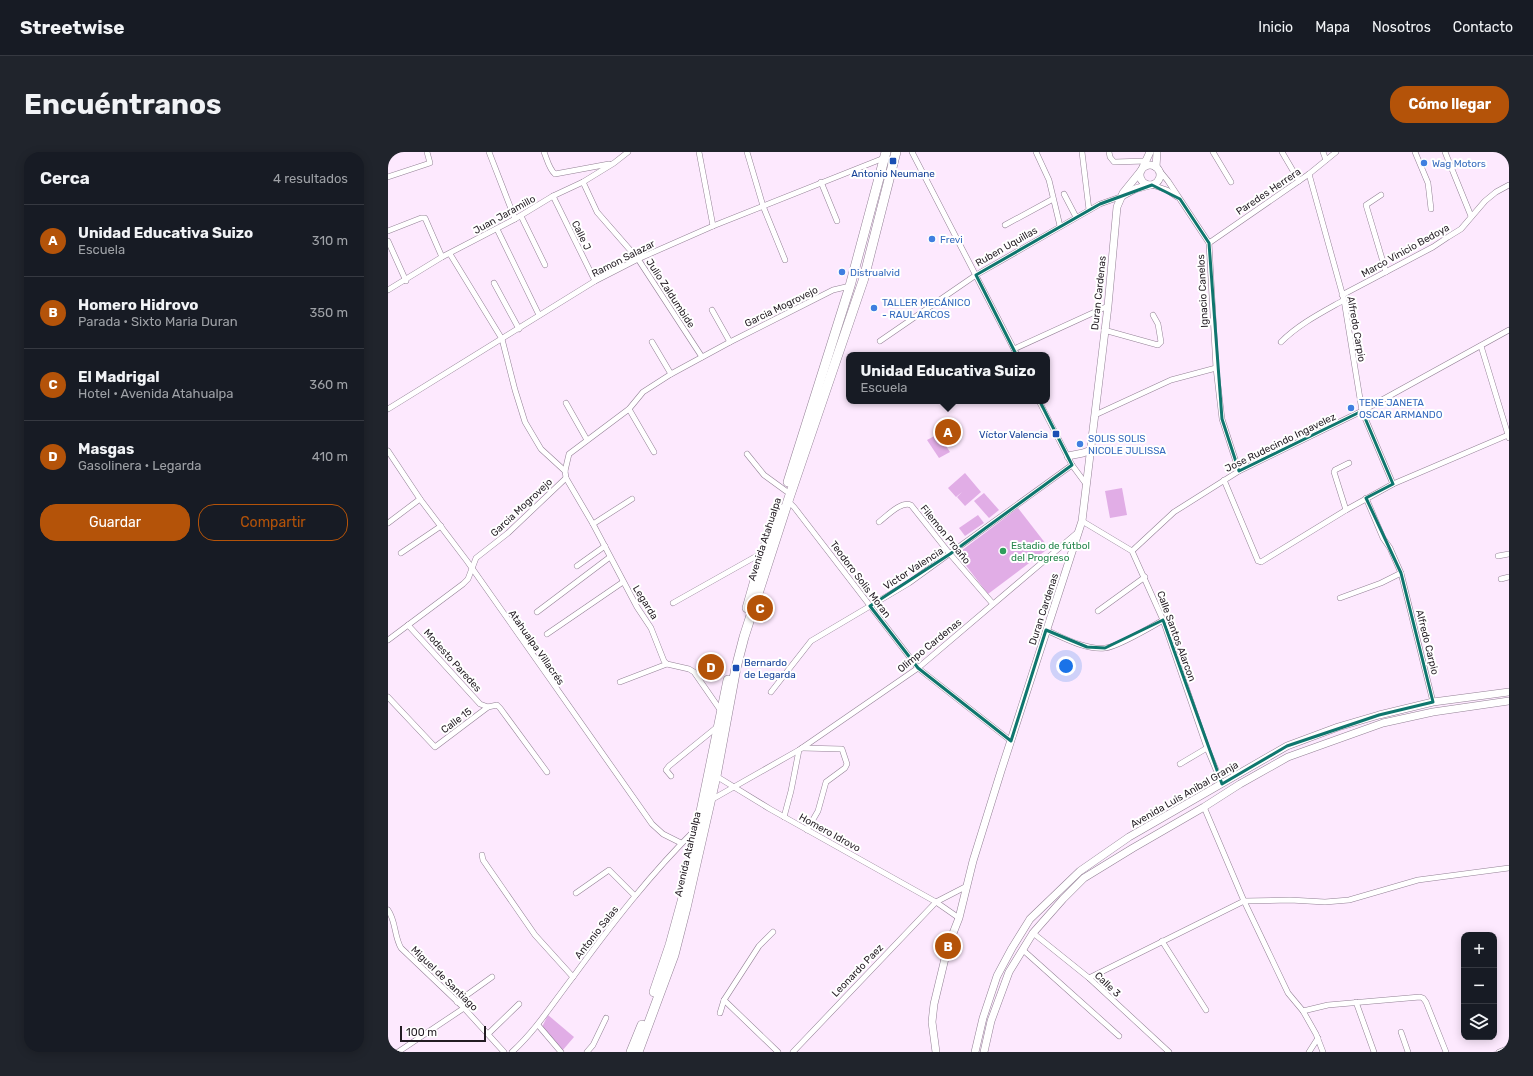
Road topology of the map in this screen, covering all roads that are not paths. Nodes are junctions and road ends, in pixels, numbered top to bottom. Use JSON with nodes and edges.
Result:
{"nodes":[{"id":1,"x":427,"y":152,"type":"edge"},
{"id":2,"x":489,"y":152,"type":"edge"},
{"id":3,"x":544,"y":152,"type":"edge"},
{"id":4,"x":628,"y":152,"type":"edge"},
{"id":5,"x":699,"y":152,"type":"edge"},
{"id":6,"x":747,"y":152,"type":"edge"},
{"id":7,"x":896,"y":152,"type":"edge"},
{"id":8,"x":912,"y":152,"type":"edge"},
{"id":9,"x":1036,"y":152,"type":"edge"},
{"id":10,"x":1082,"y":152,"type":"edge"},
{"id":11,"x":1109,"y":152,"type":"edge"},
{"id":12,"x":1150,"y":152,"type":"edge"},
{"id":13,"x":1156,"y":152,"type":"edge"},
{"id":14,"x":1213,"y":152,"type":"edge"},
{"id":15,"x":1282,"y":152,"type":"edge"},
{"id":16,"x":1323,"y":152,"type":"edge"},
{"id":17,"x":1336,"y":152,"type":"edge"},
{"id":18,"x":1415,"y":152,"type":"edge"},
{"id":19,"x":1445,"y":152,"type":"edge"},
{"id":20,"x":885,"y":155,"type":"edge"},
{"id":21,"x":1326,"y":160,"type":"junction"},
{"id":22,"x":614,"y":164,"type":"junction"},
{"id":23,"x":1143,"y":167,"type":"junction"},
{"id":24,"x":1158,"y":169,"type":"junction"},
{"id":25,"x":1309,"y":174,"type":"junction"},
{"id":26,"x":388,"y":178,"type":"edge"},
{"id":27,"x":1299,"y":181,"type":"junction"},
{"id":28,"x":583,"y":182,"type":"junction"},
{"id":29,"x":821,"y":182,"type":"junction"},
{"id":30,"x":1231,"y":182,"type":"dead end"},
{"id":31,"x":1151,"y":185,"type":"junction"},
{"id":32,"x":1509,"y":185,"type":"edge"},
{"id":33,"x":1064,"y":194,"type":"dead end"},
{"id":34,"x":1381,"y":195,"type":"dead end"},
{"id":35,"x":553,"y":196,"type":"junction"},
{"id":36,"x":1120,"y":197,"type":"junction"},
{"id":37,"x":1053,"y":199,"type":"junction"},
{"id":38,"x":1180,"y":199,"type":"junction"},
{"id":39,"x":763,"y":206,"type":"junction"},
{"id":40,"x":1431,"y":209,"type":"dead end"},
{"id":41,"x":1089,"y":210,"type":"junction"},
{"id":42,"x":521,"y":216,"type":"junction"},
{"id":43,"x":1471,"y":216,"type":"junction"},
{"id":44,"x":1076,"y":217,"type":"junction"},
{"id":45,"x":515,"y":219,"type":"junction"},
{"id":46,"x":837,"y":221,"type":"dead end"},
{"id":47,"x":1005,"y":225,"type":"dead end"},
{"id":48,"x":713,"y":226,"type":"junction"},
{"id":49,"x":1060,"y":226,"type":"junction"},
{"id":50,"x":497,"y":228,"type":"junction"},
{"id":51,"x":388,"y":231,"type":"edge"},
{"id":52,"x":388,"y":241,"type":"edge"},
{"id":53,"x":1208,"y":243,"type":"junction"},
{"id":54,"x":450,"y":254,"type":"junction"},
{"id":55,"x":442,"y":257,"type":"junction"},
{"id":56,"x":638,"y":259,"type":"junction"},
{"id":57,"x":785,"y":260,"type":"dead end"},
{"id":58,"x":545,"y":265,"type":"dead end"},
{"id":59,"x":1386,"y":272,"type":"junction"},
{"id":60,"x":976,"y":275,"type":"junction"},
{"id":61,"x":406,"y":280,"type":"junction"},
{"id":62,"x":595,"y":281,"type":"junction"},
{"id":63,"x":494,"y":284,"type":"dead end"},
{"id":64,"x":850,"y":286,"type":"junction"},
{"id":65,"x":388,"y":290,"type":"edge"},
{"id":66,"x":1343,"y":298,"type":"junction"},
{"id":67,"x":1108,"y":306,"type":"junction"},
{"id":68,"x":712,"y":310,"type":"dead end"},
{"id":69,"x":1153,"y":315,"type":"dead end"},
{"id":70,"x":539,"y":316,"type":"junction"},
{"id":71,"x":519,"y":329,"type":"junction"},
{"id":72,"x":1104,"y":330,"type":"junction"},
{"id":73,"x":1509,"y":330,"type":"edge"},
{"id":74,"x":502,"y":340,"type":"junction"},
{"id":75,"x":880,"y":341,"type":"dead end"},
{"id":76,"x":652,"y":342,"type":"dead end"},
{"id":77,"x":730,"y":342,"type":"junction"},
{"id":78,"x":1281,"y":342,"type":"dead end"},
{"id":79,"x":1481,"y":346,"type":"junction"},
{"id":80,"x":1014,"y":349,"type":"junction"},
{"id":81,"x":1016,"y":352,"type":"edge"},
{"id":82,"x":702,"y":357,"type":"junction"},
{"id":83,"x":1216,"y":368,"type":"junction"},
{"id":84,"x":671,"y":374,"type":"junction"},
{"id":85,"x":566,"y":403,"type":"dead end"},
{"id":86,"x":1041,"y":404,"type":"edge"},
{"id":87,"x":630,"y":409,"type":"junction"},
{"id":88,"x":388,"y":410,"type":"edge"},
{"id":89,"x":1362,"y":411,"type":"junction"},
{"id":90,"x":1095,"y":415,"type":"junction"},
{"id":91,"x":1508,"y":436,"type":"edge"},
{"id":92,"x":587,"y":440,"type":"junction"},
{"id":93,"x":1091,"y":450,"type":"junction"},
{"id":94,"x":388,"y":451,"type":"edge"},
{"id":95,"x":654,"y":452,"type":"dead end"},
{"id":96,"x":747,"y":454,"type":"dead end"},
{"id":97,"x":1068,"y":456,"type":"junction"},
{"id":98,"x":1349,"y":463,"type":"dead end"},
{"id":99,"x":1072,"y":464,"type":"junction"},
{"id":100,"x":565,"y":471,"type":"junction"},
{"id":101,"x":1238,"y":471,"type":"junction"},
{"id":102,"x":566,"y":478,"type":"junction"},
{"id":103,"x":1224,"y":480,"type":"junction"},
{"id":104,"x":1086,"y":484,"type":"junction"},
{"id":105,"x":1393,"y":484,"type":"junction"},
{"id":106,"x":786,"y":491,"type":"junction"},
{"id":107,"x":1366,"y":498,"type":"junction"},
{"id":108,"x":420,"y":499,"type":"junction"},
{"id":109,"x":632,"y":499,"type":"dead end"},
{"id":110,"x":788,"y":501,"type":"junction"},
{"id":111,"x":1346,"y":510,"type":"junction"},
{"id":112,"x":1082,"y":521,"type":"junction"},
{"id":113,"x":879,"y":522,"type":"dead end"},
{"id":114,"x":388,"y":523,"type":"edge"},
{"id":115,"x":593,"y":524,"type":"junction"},
{"id":116,"x":441,"y":526,"type":"junction"},
{"id":117,"x":1078,"y":532,"type":"junction"},
{"id":118,"x":605,"y":546,"type":"junction"},
{"id":119,"x":1132,"y":551,"type":"junction"},
{"id":120,"x":763,"y":552,"type":"junction"},
{"id":121,"x":400,"y":553,"type":"dead end"},
{"id":122,"x":950,"y":554,"type":"junction"},
{"id":123,"x":1509,"y":554,"type":"edge"},
{"id":124,"x":1498,"y":556,"type":"dead end"},
{"id":125,"x":610,"y":557,"type":"junction"},
{"id":126,"x":577,"y":566,"type":"dead end"},
{"id":127,"x":472,"y":569,"type":"junction"},
{"id":128,"x":1401,"y":573,"type":"junction"},
{"id":129,"x":1145,"y":577,"type":"junction"},
{"id":130,"x":1509,"y":577,"type":"edge"},
{"id":131,"x":1501,"y":579,"type":"dead end"},
{"id":132,"x":623,"y":582,"type":"junction"},
{"id":133,"x":1340,"y":598,"type":"dead end"},
{"id":134,"x":673,"y":603,"type":"dead end"},
{"id":135,"x":992,"y":604,"type":"junction"},
{"id":136,"x":870,"y":606,"type":"junction"},
{"id":137,"x":1098,"y":611,"type":"dead end"},
{"id":138,"x":537,"y":612,"type":"dead end"},
{"id":139,"x":1163,"y":620,"type":"junction"},
{"id":140,"x":408,"y":625,"type":"junction"},
{"id":141,"x":1046,"y":630,"type":"junction"},
{"id":142,"x":547,"y":634,"type":"dead end"},
{"id":143,"x":388,"y":640,"type":"edge"},
{"id":144,"x":667,"y":664,"type":"junction"},
{"id":145,"x":918,"y":668,"type":"junction"},
{"id":146,"x":620,"y":682,"type":"dead end"},
{"id":147,"x":771,"y":692,"type":"dead end"},
{"id":148,"x":1509,"y":692,"type":"edge"},
{"id":149,"x":388,"y":697,"type":"edge"},
{"id":150,"x":1509,"y":701,"type":"edge"},
{"id":151,"x":1433,"y":702,"type":"junction"},
{"id":152,"x":488,"y":707,"type":"junction"},
{"id":153,"x":725,"y":712,"type":"junction"},
{"id":154,"x":718,"y":727,"type":"junction"},
{"id":155,"x":1011,"y":741,"type":"junction"},
{"id":156,"x":1207,"y":748,"type":"junction"},
{"id":157,"x":800,"y":749,"type":"junction"},
{"id":158,"x":1180,"y":764,"type":"dead end"},
{"id":159,"x":547,"y":772,"type":"dead end"},
{"id":160,"x":671,"y":776,"type":"dead end"},
{"id":161,"x":716,"y":776,"type":"junction"},
{"id":162,"x":1222,"y":784,"type":"junction"},
{"id":163,"x":734,"y":787,"type":"junction"},
{"id":164,"x":711,"y":800,"type":"junction"},
{"id":165,"x":1204,"y":807,"type":"junction"},
{"id":166,"x":784,"y":817,"type":"junction"},
{"id":167,"x":698,"y":826,"type":"junction"},
{"id":168,"x":807,"y":830,"type":"junction"},
{"id":169,"x":681,"y":843,"type":"junction"},
{"id":170,"x":482,"y":855,"type":"dead end"},
{"id":171,"x":1509,"y":868,"type":"edge"},
{"id":172,"x":967,"y":886,"type":"junction"},
{"id":173,"x":576,"y":893,"type":"dead end"},
{"id":174,"x":635,"y":896,"type":"junction"},
{"id":175,"x":1244,"y":901,"type":"junction"},
{"id":176,"x":936,"y":902,"type":"junction"},
{"id":177,"x":388,"y":910,"type":"edge"},
{"id":178,"x":959,"y":918,"type":"junction"},
{"id":179,"x":773,"y":932,"type":"dead end"},
{"id":180,"x":1033,"y":933,"type":"junction"},
{"id":181,"x":1162,"y":941,"type":"junction"},
{"id":182,"x":1022,"y":950,"type":"junction"},
{"id":183,"x":492,"y":977,"type":"dead end"},
{"id":184,"x":572,"y":977,"type":"junction"},
{"id":185,"x":1089,"y":978,"type":"junction"},
{"id":186,"x":724,"y":1000,"type":"junction"},
{"id":187,"x":457,"y":1002,"type":"junction"},
{"id":188,"x":1356,"y":1002,"type":"junction"},
{"id":189,"x":519,"y":1004,"type":"dead end"},
{"id":190,"x":464,"y":1008,"type":"junction"},
{"id":191,"x":1206,"y":1010,"type":"dead end"},
{"id":192,"x":1303,"y":1011,"type":"junction"},
{"id":193,"x":720,"y":1013,"type":"dead end"},
{"id":194,"x":606,"y":1018,"type":"dead end"},
{"id":195,"x":538,"y":1025,"type":"junction"},
{"id":196,"x":1401,"y":1032,"type":"dead end"},
{"id":197,"x":488,"y":1034,"type":"junction"},
{"id":198,"x":1119,"y":1036,"type":"dead end"},
{"id":199,"x":1318,"y":1038,"type":"junction"},
{"id":200,"x":1509,"y":1048,"type":"edge"},
{"id":201,"x":398,"y":1052,"type":"edge"},
{"id":202,"x":504,"y":1052,"type":"edge"},
{"id":203,"x":512,"y":1052,"type":"edge"},
{"id":204,"x":561,"y":1052,"type":"edge"},
{"id":205,"x":587,"y":1052,"type":"edge"},
{"id":206,"x":631,"y":1052,"type":"edge"},
{"id":207,"x":638,"y":1052,"type":"edge"},
{"id":208,"x":778,"y":1052,"type":"edge"},
{"id":209,"x":792,"y":1052,"type":"edge"},
{"id":210,"x":936,"y":1052,"type":"edge"},
{"id":211,"x":975,"y":1052,"type":"edge"},
{"id":212,"x":984,"y":1052,"type":"edge"},
{"id":213,"x":1169,"y":1052,"type":"edge"},
{"id":214,"x":1309,"y":1052,"type":"edge"},
{"id":215,"x":1323,"y":1052,"type":"edge"},
{"id":216,"x":1374,"y":1052,"type":"edge"},
{"id":217,"x":1408,"y":1052,"type":"edge"},
{"id":218,"x":1446,"y":1052,"type":"edge"},
{"id":219,"x":1499,"y":1052,"type":"edge"}],
"edges":[{"from":1,"to":26,"type":"street"},
{"from":2,"to":45,"type":"street"},
{"from":3,"to":22,"type":"street"},
{"from":4,"to":22,"type":"street","name":"Juan Jaramillo"},
{"from":5,"to":48,"type":"street"},
{"from":6,"to":39,"type":"street"},
{"from":7,"to":110,"type":"highway","name":"Avenida Atahualpa"},
{"from":8,"to":60,"type":"street"},
{"from":9,"to":37,"type":"street"},
{"from":10,"to":41,"type":"street"},
{"from":11,"to":23,"type":"street"},
{"from":12,"to":23,"type":"main road"},
{"from":13,"to":24,"type":"main road"},
{"from":14,"to":30,"type":"street"},
{"from":15,"to":27,"type":"street"},
{"from":16,"to":21,"type":"street"},
{"from":17,"to":21,"type":"street","name":"Paredes Herrera"},
{"from":18,"to":40,"type":"street"},
{"from":19,"to":43,"type":"street"},
{"from":20,"to":29,"type":"street","name":"Ramon Salazar"},
{"from":20,"to":64,"type":"highway","name":"Avenida Atahualpa"},
{"from":21,"to":25,"type":"street","name":"Paredes Herrera"},
{"from":22,"to":28,"type":"street","name":"Juan Jaramillo"},
{"from":23,"to":24,"type":"main road"},
{"from":23,"to":31,"type":"main road"},
{"from":23,"to":36,"type":"main road"},
{"from":24,"to":31,"type":"main road"},
{"from":24,"to":38,"type":"street","name":"Ignacio Canelos"},
{"from":25,"to":27,"type":"street","name":"Paredes Herrera"},
{"from":25,"to":66,"type":"street","name":"Alfredo Carpio"},
{"from":27,"to":53,"type":"street","name":"Paredes Herrera"},
{"from":28,"to":35,"type":"street","name":"Juan Jaramillo"},
{"from":28,"to":56,"type":"street","name":"Julio Zaldumbide"},
{"from":29,"to":39,"type":"street","name":"Ramon Salazar"},
{"from":29,"to":46,"type":"street"},
{"from":31,"to":36,"type":"main road"},
{"from":31,"to":38,"type":"street","name":"Ignacio Canelos"},
{"from":32,"to":43,"type":"street","name":"Marco Vinicio Bedoya"},
{"from":33,"to":44,"type":"street"},
{"from":34,"to":59,"type":"street"},
{"from":35,"to":42,"type":"street","name":"Juan Jaramillo"},
{"from":35,"to":62,"type":"street","name":"Calle J"},
{"from":36,"to":41,"type":"street","name":"Ruben Uquillas"},
{"from":36,"to":67,"type":"main road","name":"Duran Cardenas"},
{"from":37,"to":47,"type":"street"},
{"from":37,"to":49,"type":"street"},
{"from":38,"to":53,"type":"street","name":"Ignacio Canelos"},
{"from":39,"to":48,"type":"street","name":"Ramon Salazar"},
{"from":39,"to":57,"type":"street"},
{"from":41,"to":44,"type":"street","name":"Ruben Uquillas"},
{"from":42,"to":45,"type":"street","name":"Juan Jaramillo"},
{"from":42,"to":58,"type":"street"},
{"from":43,"to":59,"type":"street","name":"Marco Vinicio Bedoya"},
{"from":44,"to":49,"type":"street","name":"Ruben Uquillas"},
{"from":45,"to":50,"type":"street","name":"Juan Jaramillo"},
{"from":48,"to":56,"type":"street","name":"Ramon Salazar"},
{"from":49,"to":60,"type":"street","name":"Ruben Uquillas"},
{"from":50,"to":54,"type":"street","name":"Juan Jaramillo"},
{"from":50,"to":70,"type":"street"},
{"from":51,"to":55,"type":"street"},
{"from":52,"to":61,"type":"street"},
{"from":53,"to":83,"type":"street","name":"Ignacio Canelos"},
{"from":54,"to":55,"type":"street","name":"Juan Jaramillo"},
{"from":54,"to":74,"type":"street"},
{"from":55,"to":61,"type":"street","name":"Juan Jaramillo"},
{"from":56,"to":62,"type":"street","name":"Ramon Salazar"},
{"from":56,"to":82,"type":"street","name":"Julio Zaldumbide"},
{"from":59,"to":66,"type":"street","name":"Marco Vinicio Bedoya"},
{"from":60,"to":75,"type":"street","name":"Ruben Uquillas"},
{"from":60,"to":80,"type":"street"},
{"from":61,"to":65,"type":"street","name":"Juan Jaramillo"},
{"from":62,"to":70,"type":"street","name":"Ramon Salazar"},
{"from":63,"to":71,"type":"street"},
{"from":64,"to":77,"type":"street","name":"Garcia Mogrovejo"},
{"from":64,"to":106,"type":"highway","name":"Avenida Atahualpa"},
{"from":66,"to":78,"type":"street","name":"Marco Vinicio Bedoya"},
{"from":66,"to":89,"type":"street","name":"Alfredo Carpio"},
{"from":67,"to":72,"type":"main road","name":"Duran Cardenas"},
{"from":67,"to":80,"type":"street"},
{"from":68,"to":77,"type":"street"},
{"from":69,"to":72,"type":"street"},
{"from":70,"to":71,"type":"street","name":"Ramon Salazar"},
{"from":71,"to":74,"type":"street","name":"Ramon Salazar"},
{"from":72,"to":90,"type":"main road","name":"Duran Cardenas"},
{"from":73,"to":79,"type":"street","name":"Jose Rudecindo Ingavelez"},
{"from":74,"to":88,"type":"street","name":"Ramon Salazar"},
{"from":74,"to":100,"type":"street"},
{"from":76,"to":84,"type":"street"},
{"from":77,"to":82,"type":"street","name":"Garcia Mogrovejo"},
{"from":79,"to":89,"type":"street","name":"Jose Rudecindo Ingavelez"},
{"from":79,"to":91,"type":"street"},
{"from":80,"to":81,"type":"street"},
{"from":82,"to":84,"type":"street","name":"Garcia Mogrovejo"},
{"from":83,"to":90,"type":"street"},
{"from":83,"to":101,"type":"street","name":"Ignacio Canelos"},
{"from":84,"to":87,"type":"street","name":"Garcia Mogrovejo"},
{"from":85,"to":92,"type":"street"},
{"from":86,"to":97,"type":"street"},
{"from":87,"to":92,"type":"street","name":"Garcia Mogrovejo"},
{"from":87,"to":95,"type":"street"},
{"from":89,"to":101,"type":"street","name":"Jose Rudecindo Ingavelez"},
{"from":89,"to":105,"type":"street","name":"Alfredo Carpio"},
{"from":90,"to":93,"type":"main road","name":"Duran Cardenas"},
{"from":91,"to":105,"type":"street"},
{"from":92,"to":100,"type":"street","name":"Garcia Mogrovejo"},
{"from":93,"to":97,"type":"main road"},
{"from":93,"to":104,"type":"main road","name":"Duran Cardenas"},
{"from":94,"to":108,"type":"street","name":"Atahualpa Villacrés"},
{"from":96,"to":106,"type":"street"},
{"from":97,"to":99,"type":"street"},
{"from":98,"to":111,"type":"street"},
{"from":99,"to":104,"type":"street"},
{"from":99,"to":122,"type":"street","name":"Victor Valencia"},
{"from":100,"to":102,"type":"street","name":"Garcia Mogrovejo"},
{"from":101,"to":103,"type":"street","name":"Jose Rudecindo Ingavelez"},
{"from":102,"to":115,"type":"street","name":"Legarda"},
{"from":102,"to":127,"type":"street","name":"Garcia Mogrovejo"},
{"from":103,"to":111,"type":"street"},
{"from":103,"to":119,"type":"street","name":"Jose Rudecindo Ingavelez"},
{"from":104,"to":112,"type":"main road","name":"Duran Cardenas"},
{"from":105,"to":107,"type":"street"},
{"from":106,"to":120,"type":"highway","name":"Avenida Atahualpa"},
{"from":107,"to":111,"type":"street"},
{"from":107,"to":128,"type":"street","name":"Alfredo Carpio"},
{"from":108,"to":114,"type":"street"},
{"from":108,"to":116,"type":"street","name":"Atahualpa Villacrés"},
{"from":109,"to":115,"type":"street"},
{"from":110,"to":136,"type":"street","name":"Teodoro Solis Moran"},
{"from":110,"to":153,"type":"highway","name":"Avenida Atahualpa"},
{"from":112,"to":117,"type":"main road","name":"Duran Cardenas"},
{"from":112,"to":119,"type":"street"},
{"from":113,"to":122,"type":"street","name":"Filemon Proaño"},
{"from":115,"to":118,"type":"street","name":"Legarda"},
{"from":116,"to":121,"type":"street"},
{"from":116,"to":127,"type":"street","name":"Atahualpa Villacrés"},
{"from":117,"to":135,"type":"street","name":"Olimpo Cardenas"},
{"from":117,"to":141,"type":"main road","name":"Duran Cardenas"},
{"from":118,"to":125,"type":"street","name":"Legarda"},
{"from":118,"to":126,"type":"street"},
{"from":119,"to":129,"type":"street","name":"Calle Santos Alarcon"},
{"from":120,"to":134,"type":"street"},
{"from":120,"to":153,"type":"highway","name":"Avenida Atahualpa"},
{"from":122,"to":135,"type":"street","name":"Filemon Proaño"},
{"from":122,"to":136,"type":"street","name":"Victor Valencia"},
{"from":123,"to":124,"type":"street"},
{"from":125,"to":132,"type":"street","name":"Legarda"},
{"from":125,"to":138,"type":"street"},
{"from":127,"to":140,"type":"street","name":"Garcia Mogrovejo"},
{"from":127,"to":169,"type":"street","name":"Atahualpa Villacrés"},
{"from":128,"to":133,"type":"street"},
{"from":128,"to":151,"type":"street","name":"Alfredo Carpio"},
{"from":129,"to":137,"type":"street"},
{"from":129,"to":139,"type":"street","name":"Calle Santos Alarcon"},
{"from":130,"to":131,"type":"street"},
{"from":132,"to":142,"type":"street"},
{"from":132,"to":144,"type":"street","name":"Legarda"},
{"from":135,"to":145,"type":"street","name":"Olimpo Cardenas"},
{"from":136,"to":145,"type":"street","name":"Teodoro Solis Moran"},
{"from":136,"to":147,"type":"street","name":"Victor Valencia"},
{"from":139,"to":141,"type":"street"},
{"from":139,"to":156,"type":"street","name":"Calle Santos Alarcon"},
{"from":140,"to":143,"type":"street","name":"Garcia Mogrovejo"},
{"from":140,"to":152,"type":"street","name":"Modesto Paredes"},
{"from":141,"to":155,"type":"main road","name":"Duran Cardenas"},
{"from":144,"to":146,"type":"street"},
{"from":144,"to":153,"type":"street"},
{"from":145,"to":155,"type":"street","name":"Teodoro Solis Moran"},
{"from":145,"to":157,"type":"street","name":"Olimpo Cardenas"},
{"from":148,"to":151,"type":"main road","name":"Avenida Luis Anibal Granja"},
{"from":149,"to":152,"type":"street","name":"Calle 15"},
{"from":150,"to":165,"type":"main road","name":"Avenida Luis Anibal Granja"},
{"from":151,"to":162,"type":"main road","name":"Avenida Luis Anibal Granja"},
{"from":152,"to":159,"type":"street","name":"Modesto Paredes"},
{"from":153,"to":154,"type":"highway","name":"Avenida Atahualpa"},
{"from":153,"to":161,"type":"highway","name":"Avenida Atahualpa"},
{"from":154,"to":160,"type":"street"},
{"from":154,"to":167,"type":"highway","name":"Avenida Atahualpa"},
{"from":155,"to":172,"type":"main road","name":"Duran Cardenas"},
{"from":156,"to":158,"type":"street"},
{"from":156,"to":162,"type":"street","name":"Calle Santos Alarcon"},
{"from":157,"to":163,"type":"street","name":"Olimpo Cardenas"},
{"from":157,"to":166,"type":"street"},
{"from":157,"to":168,"type":"street"},
{"from":161,"to":163,"type":"street","name":"Homero Idrovo"},
{"from":161,"to":164,"type":"highway","name":"Avenida Atahualpa"},
{"from":162,"to":211,"type":"main road","name":"Avenida Luis Anibal Granja"},
{"from":163,"to":164,"type":"street","name":"Olimpo Cardenas"},
{"from":163,"to":166,"type":"street","name":"Homero Idrovo"},
{"from":164,"to":207,"type":"highway","name":"Avenida Atahualpa"},
{"from":165,"to":175,"type":"street"},
{"from":165,"to":180,"type":"main road","name":"Avenida Luis Anibal Granja"},
{"from":166,"to":168,"type":"street","name":"Homero Idrovo"},
{"from":167,"to":169,"type":"street","name":"Antonio Salas"},
{"from":167,"to":206,"type":"highway","name":"Avenida Atahualpa"},
{"from":168,"to":176,"type":"street","name":"Homero Idrovo"},
{"from":169,"to":174,"type":"street","name":"Antonio Salas"},
{"from":170,"to":184,"type":"street"},
{"from":171,"to":175,"type":"street"},
{"from":172,"to":176,"type":"street"},
{"from":172,"to":178,"type":"main road","name":"Duran Cardenas"},
{"from":173,"to":174,"type":"street"},
{"from":174,"to":184,"type":"street","name":"Antonio Salas"},
{"from":175,"to":181,"type":"street"},
{"from":175,"to":192,"type":"street"},
{"from":176,"to":178,"type":"street","name":"Homero Idrovo"},
{"from":176,"to":209,"type":"street","name":"Leonardo Paez"},
{"from":177,"to":187,"type":"street","name":"Miguel de Santiago"},
{"from":178,"to":210,"type":"main road","name":"Duran Cardenas"},
{"from":179,"to":186,"type":"street"},
{"from":180,"to":182,"type":"main road","name":"Avenida Luis Anibal Granja"},
{"from":180,"to":185,"type":"street","name":"Calle 3"},
{"from":181,"to":185,"type":"street"},
{"from":181,"to":191,"type":"street"},
{"from":182,"to":198,"type":"street"},
{"from":182,"to":212,"type":"main road","name":"Avenida Luis Anibal Granja"},
{"from":183,"to":187,"type":"street"},
{"from":184,"to":195,"type":"street","name":"Antonio Salas"},
{"from":185,"to":213,"type":"street","name":"Calle 3"},
{"from":186,"to":193,"type":"street"},
{"from":186,"to":208,"type":"street"},
{"from":187,"to":190,"type":"street","name":"Miguel de Santiago"},
{"from":188,"to":192,"type":"street"},
{"from":188,"to":216,"type":"street"},
{"from":188,"to":218,"type":"street"},
{"from":189,"to":197,"type":"street"},
{"from":190,"to":197,"type":"street","name":"Miguel de Santiago"},
{"from":190,"to":201,"type":"street"},
{"from":192,"to":199,"type":"street"},
{"from":194,"to":205,"type":"street"},
{"from":195,"to":203,"type":"street","name":"Antonio Salas"},
{"from":195,"to":204,"type":"street"},
{"from":196,"to":217,"type":"street"},
{"from":197,"to":202,"type":"street","name":"Miguel de Santiago"},
{"from":199,"to":214,"type":"street"},
{"from":199,"to":215,"type":"street"},
{"from":200,"to":219,"type":"street"}]}
